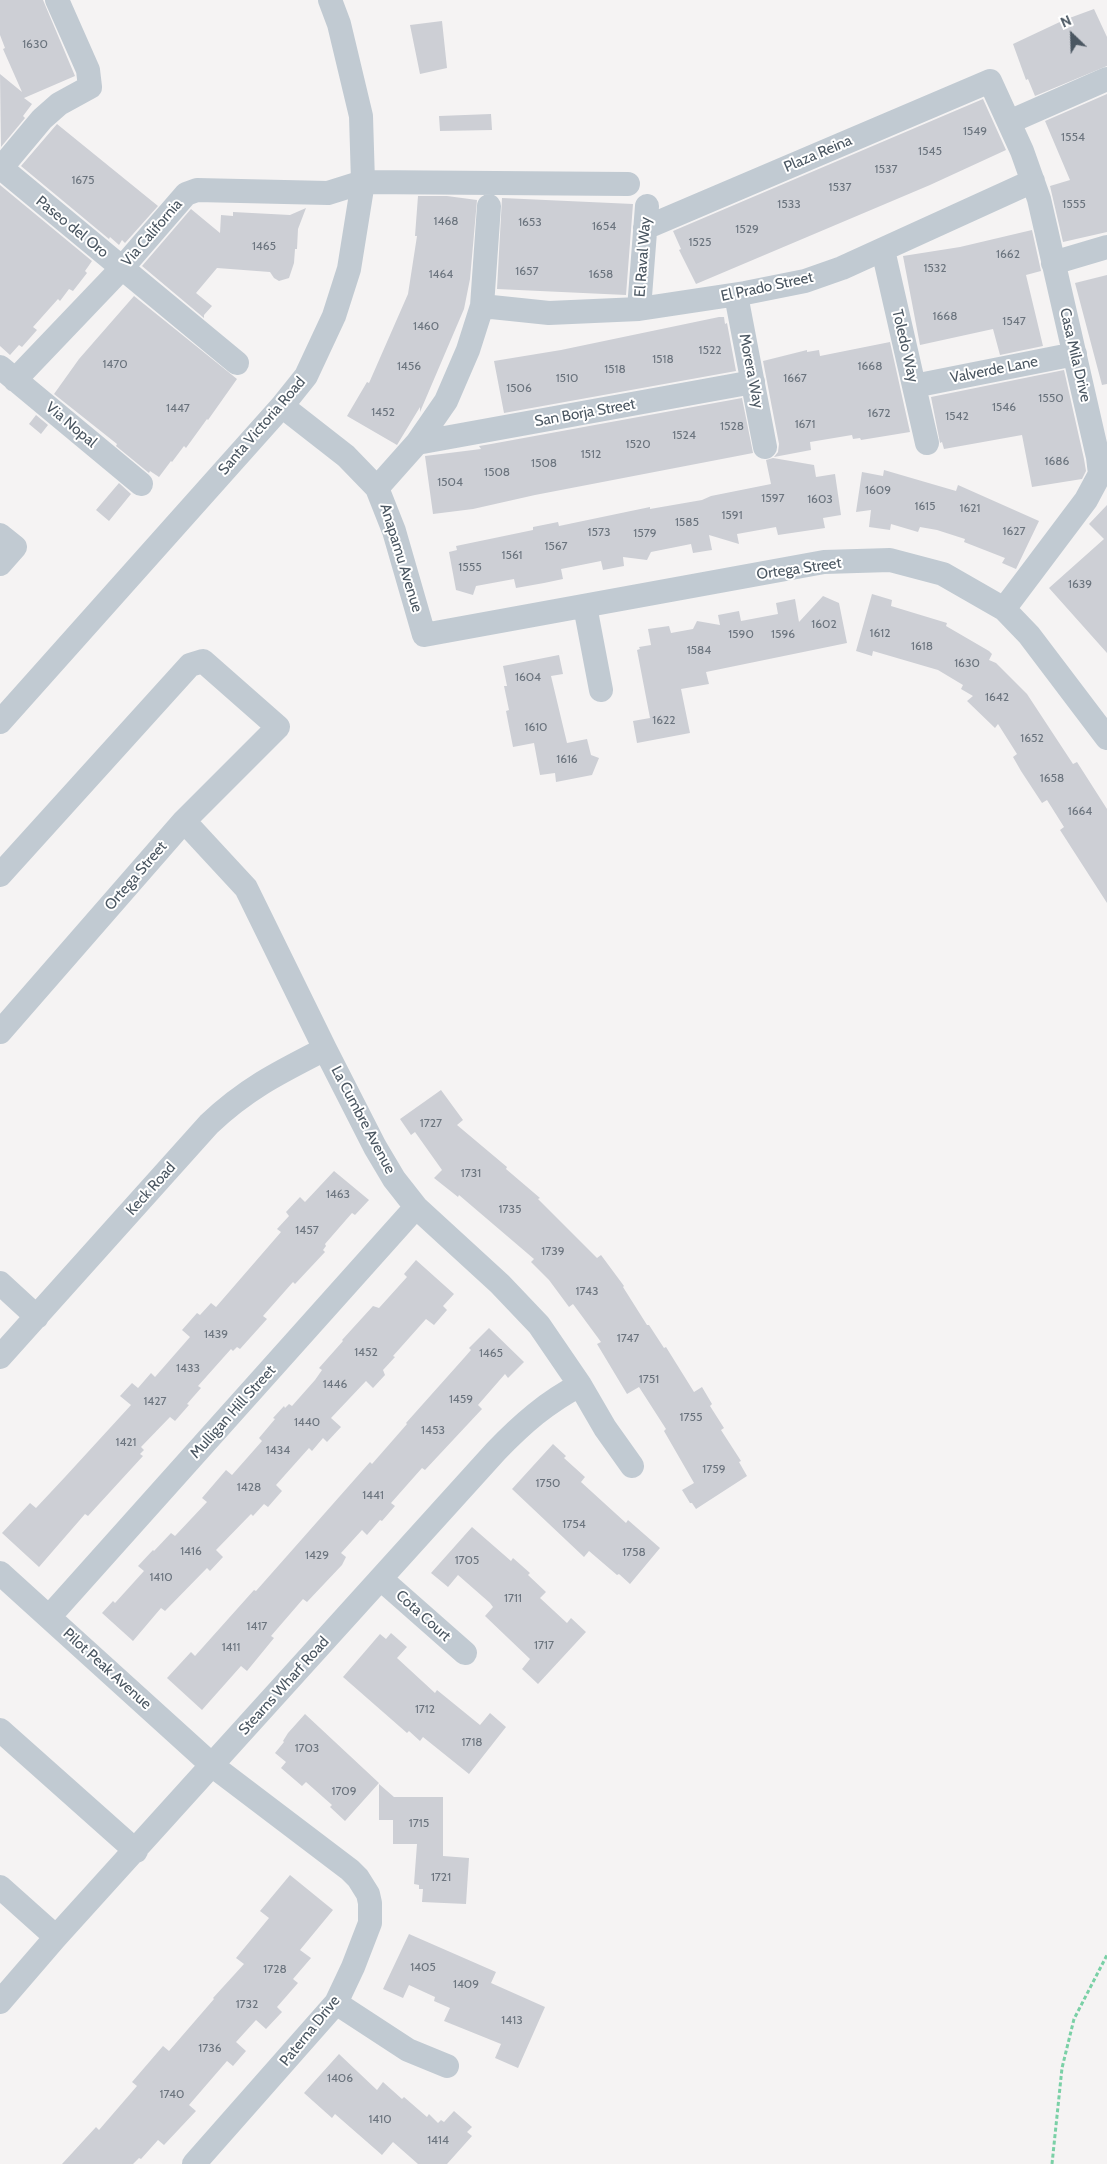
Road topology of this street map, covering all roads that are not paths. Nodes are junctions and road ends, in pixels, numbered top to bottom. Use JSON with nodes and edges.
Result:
{"nodes":[{"id":1,"x":57,"y":0,"type":"edge"},
{"id":2,"x":330,"y":0,"type":"edge"},
{"id":3,"x":1107,"y":79,"type":"edge"},
{"id":4,"x":990,"y":81,"type":"joint"},
{"id":5,"x":1009,"y":122,"type":"junction"},
{"id":6,"x":0,"y":167,"type":"edge"},
{"id":7,"x":1033,"y":181,"type":"junction"},
{"id":8,"x":363,"y":182,"type":"junction"},
{"id":9,"x":628,"y":184,"type":"dead end"},
{"id":10,"x":489,"y":206,"type":"dead end"},
{"id":11,"x":646,"y":217,"type":"joint"},
{"id":12,"x":1107,"y":247,"type":"edge"},
{"id":13,"x":882,"y":250,"type":"junction"},
{"id":14,"x":1054,"y":263,"type":"junction"},
{"id":15,"x":122,"y":268,"type":"junction"},
{"id":16,"x":736,"y":295,"type":"junction"},
{"id":17,"x":482,"y":306,"type":"junction"},
{"id":18,"x":639,"y":309,"type":"junction"},
{"id":19,"x":1075,"y":354,"type":"junction"},
{"id":20,"x":237,"y":362,"type":"dead end"},
{"id":21,"x":8,"y":373,"type":"edge"},
{"id":22,"x":753,"y":382,"type":"junction"},
{"id":23,"x":914,"y":386,"type":"junction"},
{"id":24,"x":282,"y":406,"type":"junction"},
{"id":25,"x":418,"y":443,"type":"junction"},
{"id":26,"x":927,"y":443,"type":"dead end"},
{"id":27,"x":765,"y":447,"type":"dead end"},
{"id":28,"x":1103,"y":474,"type":"edge"},
{"id":29,"x":141,"y":484,"type":"dead end"},
{"id":30,"x":377,"y":488,"type":"junction"},
{"id":31,"x":585,"y":606,"type":"junction"},
{"id":32,"x":1004,"y":609,"type":"junction"},
{"id":33,"x":424,"y":635,"type":"joint"},
{"id":34,"x":601,"y":690,"type":"dead end"},
{"id":35,"x":0,"y":722,"type":"edge"},
{"id":36,"x":1107,"y":738,"type":"edge"},
{"id":37,"x":184,"y":821,"type":"junction"},
{"id":38,"x":0,"y":875,"type":"edge"},
{"id":39,"x":0,"y":1032,"type":"edge"},
{"id":40,"x":325,"y":1049,"type":"junction"},
{"id":41,"x":416,"y":1207,"type":"junction"},
{"id":42,"x":0,"y":1283,"type":"edge"},
{"id":43,"x":37,"y":1317,"type":"junction"},
{"id":44,"x":0,"y":1357,"type":"edge"},
{"id":45,"x":580,"y":1385,"type":"junction"},
{"id":46,"x":632,"y":1466,"type":"dead end"},
{"id":47,"x":0,"y":1573,"type":"edge"},
{"id":48,"x":381,"y":1579,"type":"junction"},
{"id":49,"x":49,"y":1617,"type":"junction"},
{"id":50,"x":465,"y":1653,"type":"dead end"},
{"id":51,"x":0,"y":1730,"type":"edge"},
{"id":52,"x":213,"y":1766,"type":"junction"},
{"id":53,"x":136,"y":1851,"type":"junction"},
{"id":54,"x":0,"y":1887,"type":"edge"},
{"id":55,"x":56,"y":1937,"type":"junction"},
{"id":56,"x":0,"y":2002,"type":"edge"},
{"id":57,"x":336,"y":2003,"type":"junction"},
{"id":58,"x":447,"y":2066,"type":"dead end"},
{"id":59,"x":194,"y":2164,"type":"edge"}],
"edges":[{"from":1,"to":6,"type":"street"},
{"from":2,"to":8,"type":"street","name":"Santa Victoria Road"},
{"from":3,"to":5,"type":"street"},
{"from":4,"to":5,"type":"street","name":"Casa Mila Drive"},
{"from":4,"to":11,"type":"street","name":"Plaza Reina"},
{"from":5,"to":7,"type":"street","name":"Casa Mila Drive"},
{"from":6,"to":15,"type":"street","name":"Paseo del Oro"},
{"from":7,"to":13,"type":"street","name":"El Prado Street"},
{"from":7,"to":14,"type":"street","name":"Casa Mila Drive"},
{"from":8,"to":9,"type":"street","name":"Via California"},
{"from":8,"to":15,"type":"street","name":"Via California"},
{"from":8,"to":24,"type":"street","name":"Santa Victoria Road"},
{"from":10,"to":17,"type":"street"},
{"from":11,"to":18,"type":"street","name":"El Raval Way"},
{"from":12,"to":14,"type":"street"},
{"from":13,"to":16,"type":"street","name":"El Prado Street"},
{"from":13,"to":23,"type":"street","name":"Toledo Way"},
{"from":14,"to":19,"type":"street","name":"Casa Mila Drive"},
{"from":15,"to":20,"type":"street","name":"Paseo del Oro"},
{"from":15,"to":21,"type":"street","name":"Via California"},
{"from":16,"to":18,"type":"street","name":"El Prado Street"},
{"from":16,"to":22,"type":"street","name":"Morera Way"},
{"from":17,"to":18,"type":"street","name":"El Prado Street"},
{"from":17,"to":25,"type":"street"},
{"from":19,"to":23,"type":"street","name":"Valverde Lane"},
{"from":19,"to":28,"type":"street","name":"Casa Mila Drive"},
{"from":21,"to":29,"type":"street","name":"Via Nopal"},
{"from":22,"to":25,"type":"street","name":"San Borja Street"},
{"from":22,"to":27,"type":"street","name":"Morera Way"},
{"from":23,"to":26,"type":"street","name":"Toledo Way"},
{"from":24,"to":30,"type":"street","name":"Anapamu Avenue"},
{"from":24,"to":35,"type":"street","name":"Santa Victoria Road"},
{"from":25,"to":30,"type":"street"},
{"from":28,"to":32,"type":"street","name":"Casa Mila Drive"},
{"from":30,"to":33,"type":"street","name":"Anapamu Avenue"},
{"from":31,"to":32,"type":"street","name":"Ortega Street"},
{"from":31,"to":33,"type":"street","name":"Ortega Street"},
{"from":31,"to":34,"type":"street"},
{"from":32,"to":36,"type":"street","name":"Ortega Street"},
{"from":37,"to":38,"type":"street","name":"Ortega Street"},
{"from":37,"to":39,"type":"street","name":"Ortega Street"},
{"from":37,"to":40,"type":"street","name":"La Cumbre Avenue"},
{"from":40,"to":41,"type":"street","name":"La Cumbre Avenue"},
{"from":40,"to":43,"type":"street","name":"Keck Road"},
{"from":41,"to":45,"type":"street","name":"La Cumbre Avenue"},
{"from":41,"to":49,"type":"street","name":"Mulligan Hill Street"},
{"from":42,"to":43,"type":"street"},
{"from":43,"to":44,"type":"street","name":"Keck Road"},
{"from":45,"to":46,"type":"street","name":"La Cumbre Avenue"},
{"from":45,"to":48,"type":"street","name":"Stearns Wharf Road"},
{"from":47,"to":49,"type":"street","name":"Pilot Peak Avenue"},
{"from":48,"to":50,"type":"street","name":"Cota Court"},
{"from":48,"to":52,"type":"street","name":"Stearns Wharf Road"},
{"from":49,"to":52,"type":"street","name":"Pilot Peak Avenue"},
{"from":51,"to":53,"type":"street"},
{"from":52,"to":53,"type":"street","name":"Stearns Wharf Road"},
{"from":52,"to":57,"type":"street","name":"Paterna Drive"},
{"from":53,"to":55,"type":"street","name":"Stearns Wharf Road"},
{"from":54,"to":55,"type":"street"},
{"from":55,"to":56,"type":"street","name":"Stearns Wharf Road"},
{"from":57,"to":58,"type":"street"},
{"from":57,"to":59,"type":"street","name":"Paterna Drive"}]}
